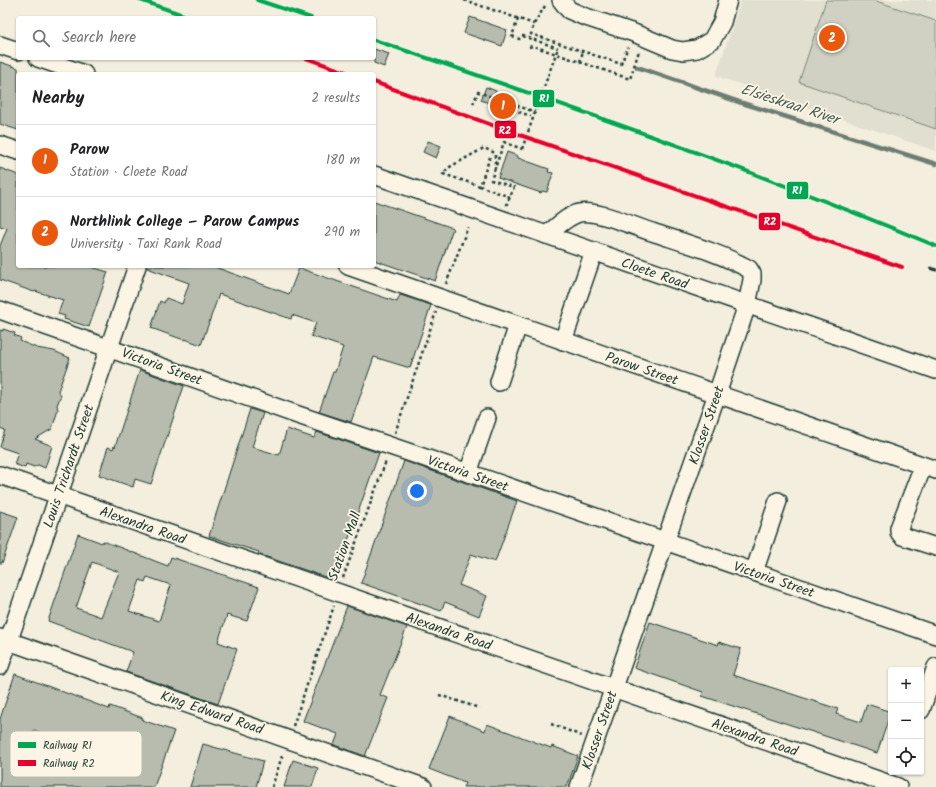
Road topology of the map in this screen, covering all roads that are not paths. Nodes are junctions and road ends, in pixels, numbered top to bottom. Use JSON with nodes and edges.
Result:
{"nodes":[{"id":1,"x":561,"y":0,"type":"edge"},
{"id":2,"x":728,"y":0,"type":"edge"},
{"id":3,"x":0,"y":45,"type":"edge"},
{"id":4,"x":16,"y":50,"type":"edge"},
{"id":5,"x":44,"y":60,"type":"edge"},
{"id":6,"x":78,"y":72,"type":"edge"},
{"id":7,"x":0,"y":145,"type":"edge"},
{"id":8,"x":16,"y":150,"type":"edge"},
{"id":9,"x":376,"y":176,"type":"edge"},
{"id":10,"x":546,"y":235,"type":"junction"},
{"id":11,"x":594,"y":251,"type":"junction"},
{"id":12,"x":136,"y":268,"type":"edge"},
{"id":13,"x":354,"y":268,"type":"edge"},
{"id":14,"x":747,"y":304,"type":"junction"},
{"id":15,"x":0,"y":310,"type":"edge"},
{"id":16,"x":518,"y":325,"type":"junction"},
{"id":17,"x":563,"y":341,"type":"junction"},
{"id":18,"x":109,"y":347,"type":"junction"},
{"id":19,"x":936,"y":370,"type":"edge"},
{"id":20,"x":499,"y":382,"type":"dead end"},
{"id":21,"x":717,"y":394,"type":"junction"},
{"id":22,"x":487,"y":418,"type":"dead end"},
{"id":23,"x":930,"y":468,"type":"edge"},
{"id":24,"x":468,"y":473,"type":"junction"},
{"id":25,"x":0,"y":475,"type":"edge"},
{"id":26,"x":58,"y":495,"type":"junction"},
{"id":27,"x":778,"y":500,"type":"dead end"},
{"id":28,"x":665,"y":541,"type":"junction"},
{"id":29,"x":936,"y":547,"type":"edge"},
{"id":30,"x":754,"y":572,"type":"junction"},
{"id":31,"x":936,"y":635,"type":"edge"},
{"id":32,"x":4,"y":640,"type":"edge"},
{"id":33,"x":0,"y":666,"type":"edge"},
{"id":34,"x":936,"y":667,"type":"edge"},
{"id":35,"x":613,"y":688,"type":"junction"},
{"id":36,"x":923,"y":703,"type":"edge"},
{"id":37,"x":896,"y":783,"type":"edge"},
{"id":38,"x":423,"y":787,"type":"edge"},
{"id":39,"x":579,"y":787,"type":"edge"}],
"edges":[{"from":1,"to":2,"type":"street"},
{"from":3,"to":4,"type":"street"},
{"from":5,"to":6,"type":"street"},
{"from":7,"to":8,"type":"street"},
{"from":9,"to":10,"type":"street","name":"Cloete Road"},
{"from":10,"to":11,"type":"street","name":"Cloete Road"},
{"from":10,"to":14,"type":"street","name":"Klosser Street"},
{"from":11,"to":14,"type":"street","name":"Cloete Road"},
{"from":11,"to":17,"type":"street"},
{"from":12,"to":18,"type":"street","name":"Louis Trichardt Street"},
{"from":13,"to":16,"type":"street","name":"Parow Street"},
{"from":14,"to":19,"type":"street","name":"Cloete Road"},
{"from":14,"to":21,"type":"street","name":"Klosser Street"},
{"from":15,"to":18,"type":"street","name":"Victoria Street"},
{"from":16,"to":17,"type":"street","name":"Parow Street"},
{"from":16,"to":20,"type":"street"},
{"from":17,"to":21,"type":"street","name":"Parow Street"},
{"from":18,"to":24,"type":"street","name":"Victoria Street"},
{"from":18,"to":26,"type":"street","name":"Louis Trichardt Street"},
{"from":21,"to":23,"type":"street","name":"Parow Street"},
{"from":21,"to":28,"type":"street","name":"Klosser Street"},
{"from":22,"to":24,"type":"street"},
{"from":23,"to":29,"type":"street"},
{"from":24,"to":28,"type":"street","name":"Victoria Street"},
{"from":25,"to":26,"type":"street","name":"Alexandra Road"},
{"from":26,"to":32,"type":"street","name":"Louis Trichardt Street"},
{"from":26,"to":35,"type":"street","name":"Alexandra Road"},
{"from":27,"to":30,"type":"street"},
{"from":28,"to":30,"type":"street","name":"Victoria Street"},
{"from":28,"to":35,"type":"street","name":"Klosser Street"},
{"from":30,"to":31,"type":"street","name":"Victoria Street"},
{"from":32,"to":33,"type":"street","name":"Louis Trichardt Street"},
{"from":32,"to":38,"type":"street","name":"King Edward Road"},
{"from":34,"to":36,"type":"street"},
{"from":35,"to":37,"type":"street","name":"Alexandra Road"},
{"from":35,"to":39,"type":"street","name":"Klosser Street"}]}
